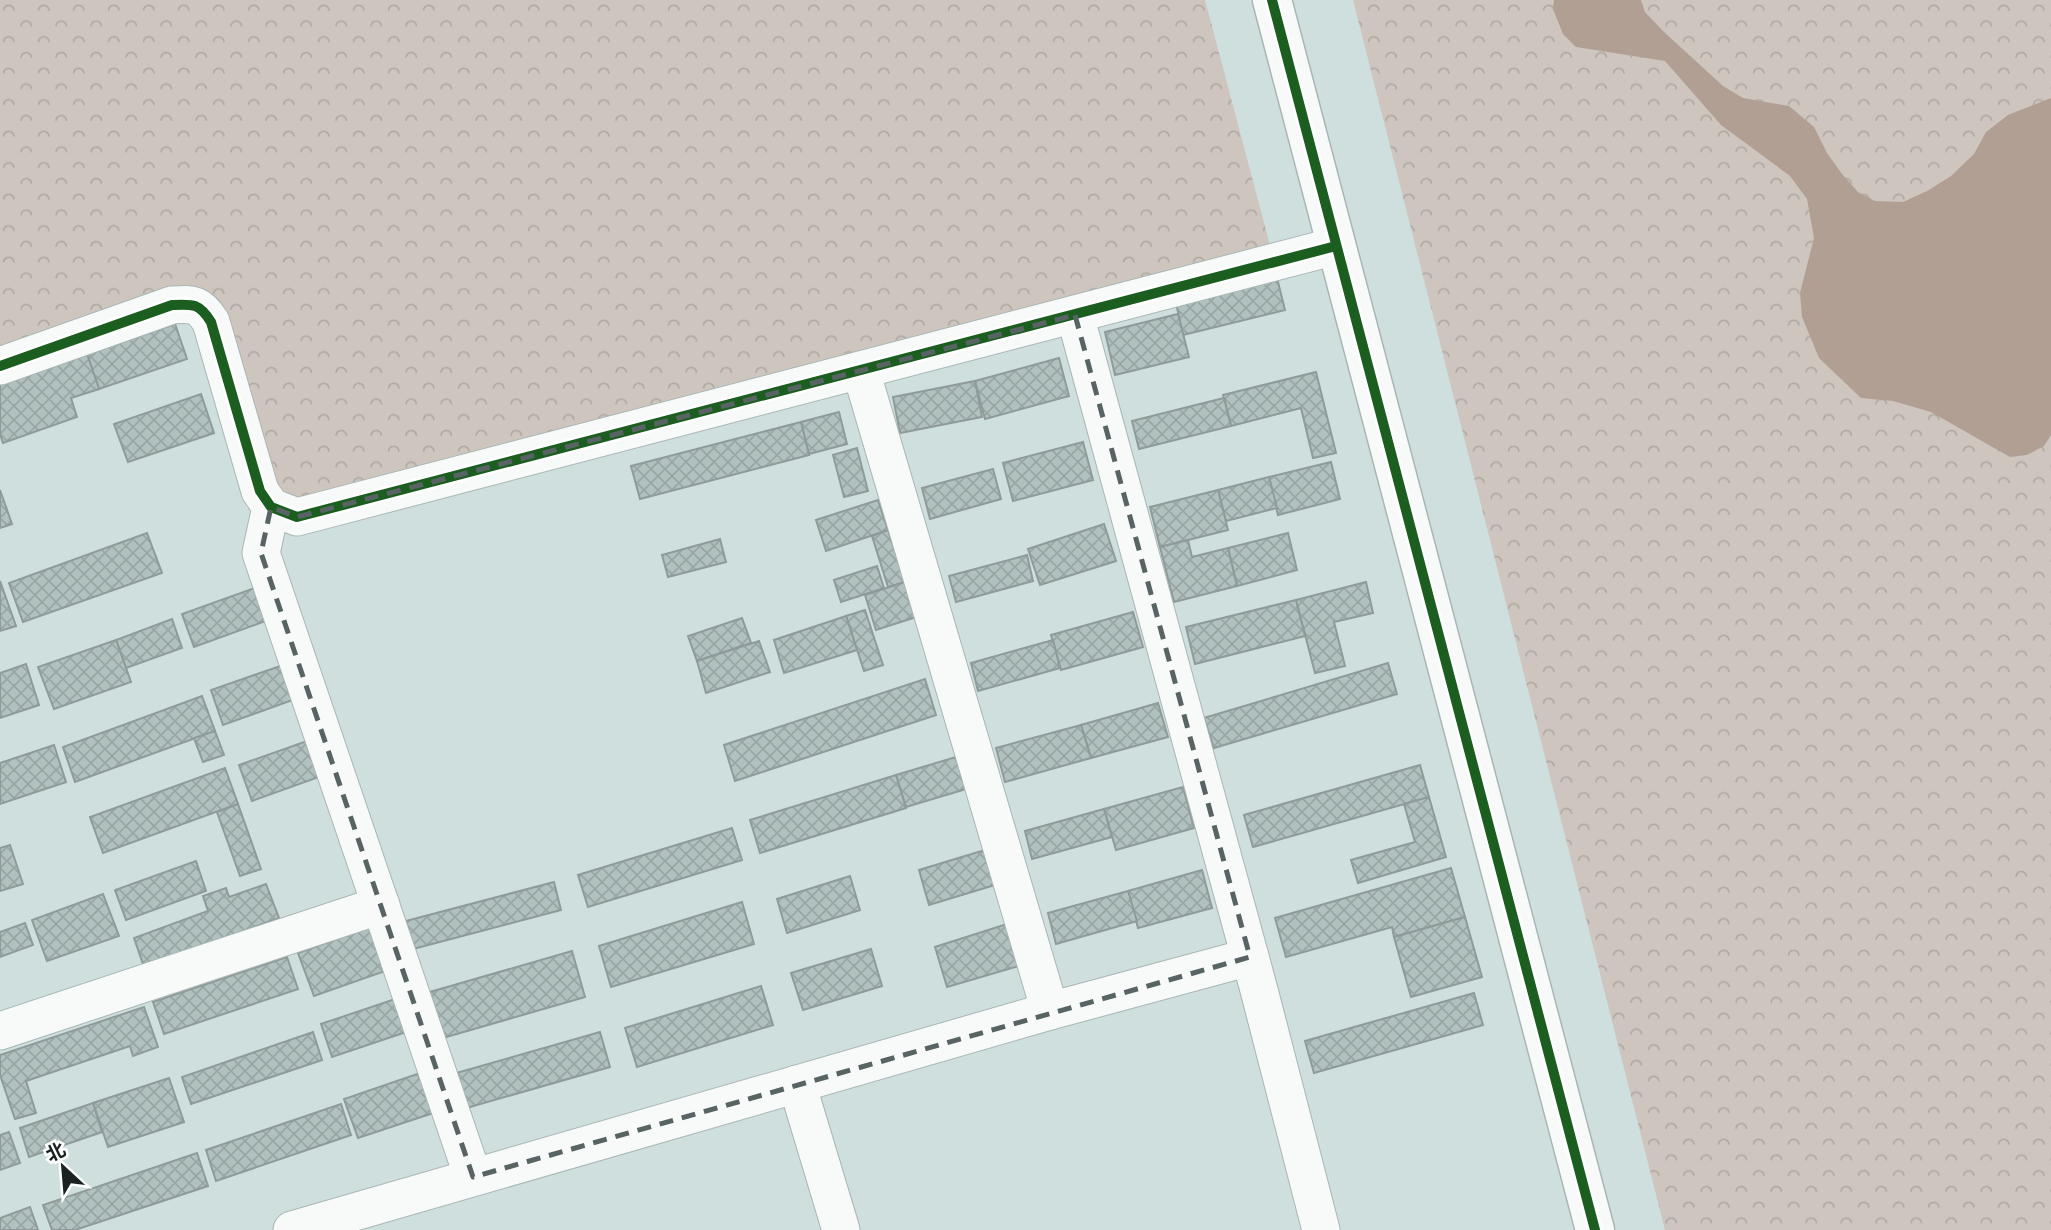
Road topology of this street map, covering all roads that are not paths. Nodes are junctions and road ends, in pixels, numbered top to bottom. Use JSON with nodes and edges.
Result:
{"nodes":[{"id":1,"x":1272,"y":0,"type":"edge"},
{"id":2,"x":1336,"y":246,"type":"junction"},
{"id":3,"x":1075,"y":314,"type":"junction"},
{"id":4,"x":0,"y":366,"type":"edge"},
{"id":5,"x":860,"y":370,"type":"junction"},
{"id":6,"x":271,"y":507,"type":"junction"},
{"id":7,"x":381,"y":905,"type":"junction"},
{"id":8,"x":1250,"y":957,"type":"junction"},
{"id":9,"x":1050,"y":1011,"type":"junction"},
{"id":10,"x":0,"y":1031,"type":"edge"},
{"id":11,"x":797,"y":1084,"type":"junction"},
{"id":12,"x":473,"y":1177,"type":"junction"},
{"id":13,"x":292,"y":1230,"type":"edge"},
{"id":14,"x":841,"y":1230,"type":"edge"},
{"id":15,"x":1321,"y":1230,"type":"edge"},
{"id":16,"x":1595,"y":1230,"type":"edge"}],
"edges":[{"from":1,"to":2,"type":"street"},
{"from":2,"to":3,"type":"street"},
{"from":2,"to":16,"type":"street"},
{"from":3,"to":5,"type":"street"},
{"from":3,"to":8,"type":"street"},
{"from":4,"to":6,"type":"street"},
{"from":5,"to":6,"type":"street"},
{"from":5,"to":9,"type":"street"},
{"from":6,"to":7,"type":"street"},
{"from":7,"to":10,"type":"street"},
{"from":7,"to":12,"type":"street"},
{"from":8,"to":9,"type":"street"},
{"from":8,"to":15,"type":"street"},
{"from":9,"to":11,"type":"street"},
{"from":11,"to":12,"type":"street"},
{"from":11,"to":14,"type":"street"},
{"from":12,"to":13,"type":"street"}]}
